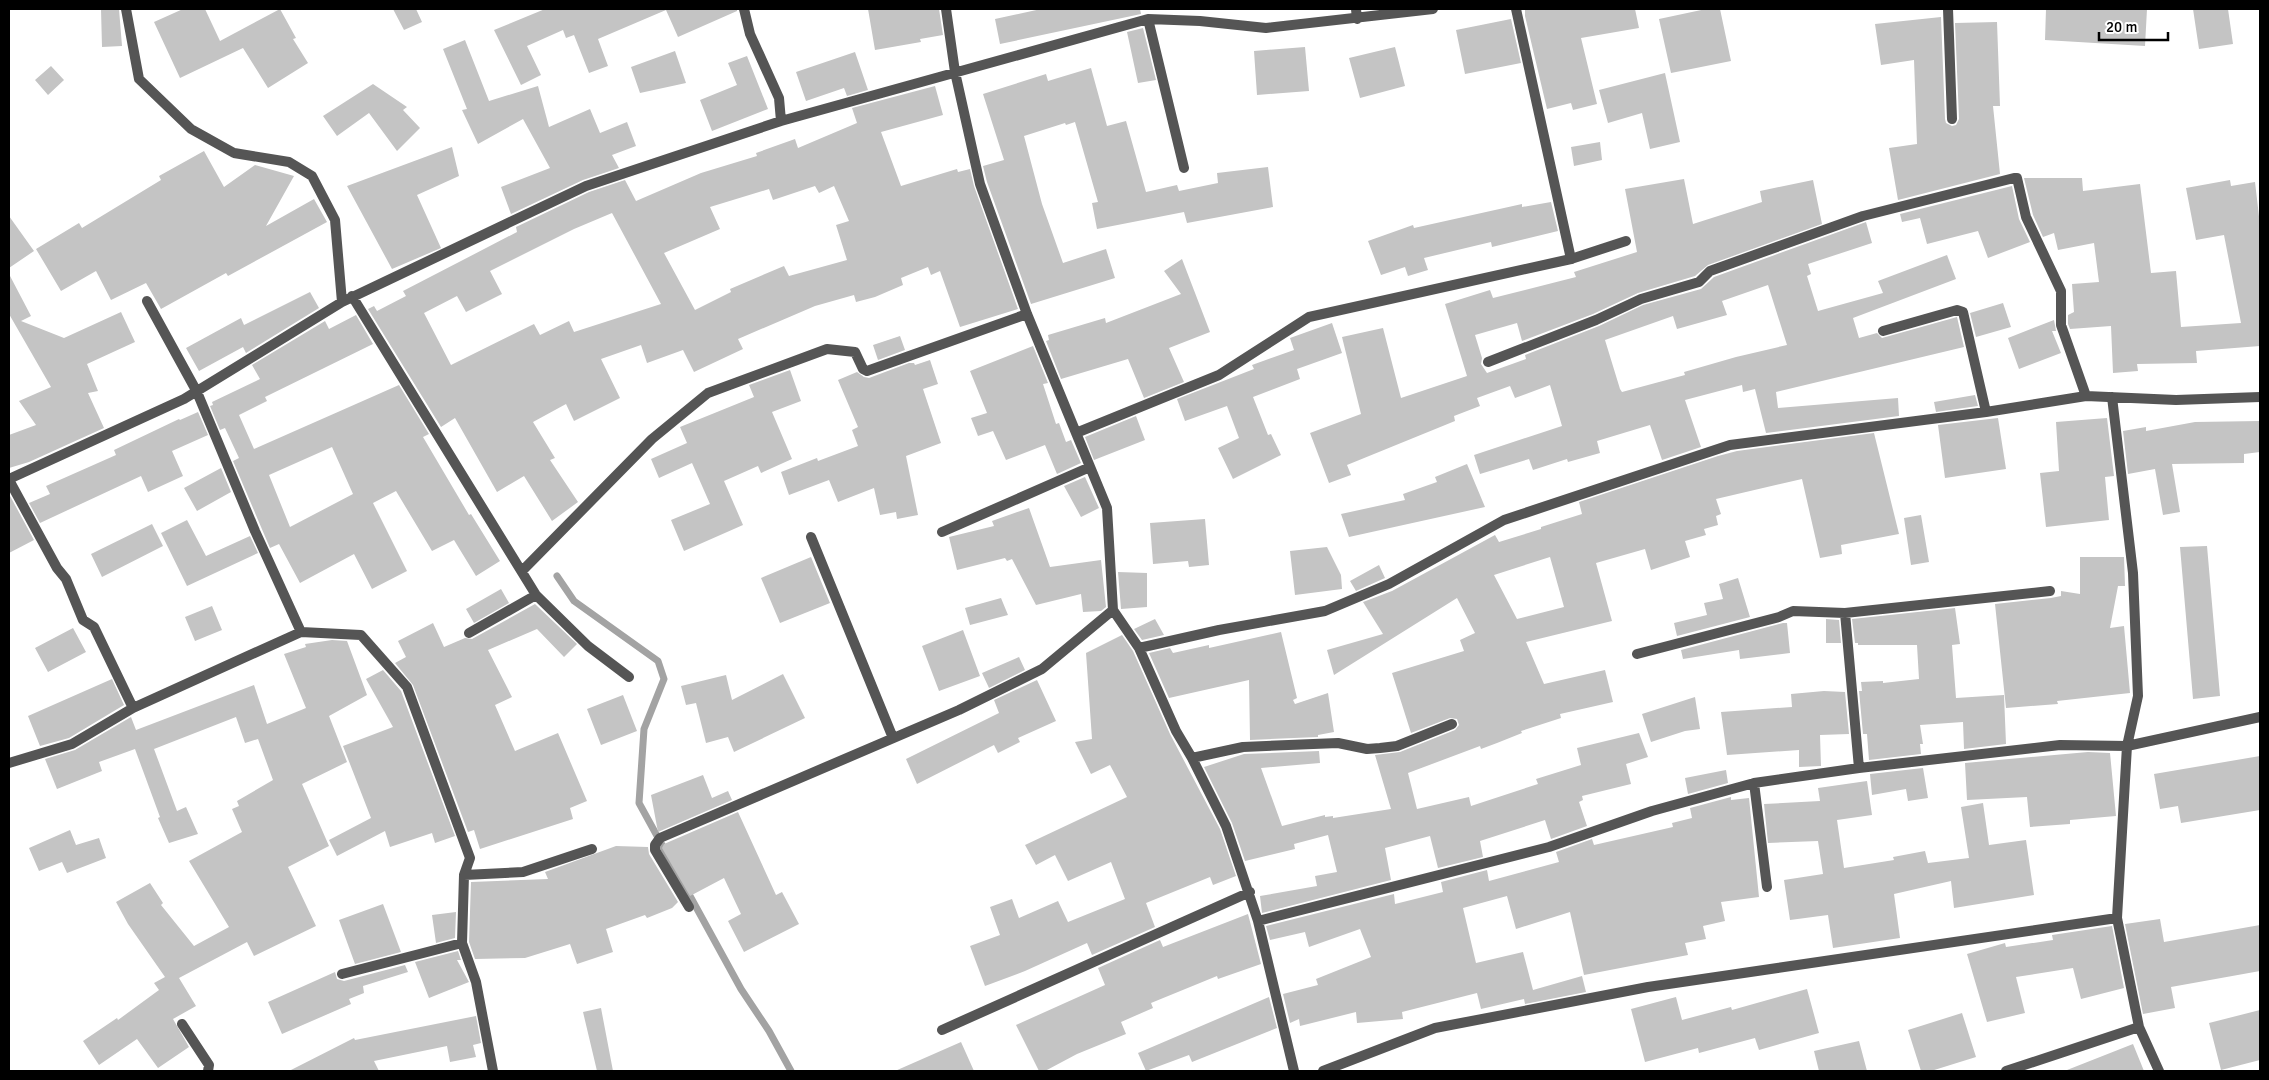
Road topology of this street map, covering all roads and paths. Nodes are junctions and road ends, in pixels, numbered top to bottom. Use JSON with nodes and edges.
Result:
{"nodes":[{"id":1,"x":126,"y":9,"type":"edge"},
{"id":2,"x":744,"y":9,"type":"edge"},
{"id":3,"x":946,"y":9,"type":"edge"},
{"id":4,"x":1433,"y":9,"type":"edge"},
{"id":5,"x":1516,"y":9,"type":"edge"},
{"id":6,"x":1948,"y":9,"type":"edge"},
{"id":7,"x":1356,"y":14,"type":"edge"},
{"id":8,"x":1148,"y":19,"type":"junction"},
{"id":9,"x":956,"y":72,"type":"junction"},
{"id":10,"x":1952,"y":120,"type":"dead end"},
{"id":11,"x":781,"y":121,"type":"junction"},
{"id":12,"x":1184,"y":168,"type":"dead end"},
{"id":13,"x":1626,"y":241,"type":"dead end"},
{"id":14,"x":1571,"y":259,"type":"junction"},
{"id":15,"x":352,"y":296,"type":"junction"},
{"id":16,"x":148,"y":301,"type":"dead end"},
{"id":17,"x":342,"y":302,"type":"junction"},
{"id":18,"x":1027,"y":314,"type":"junction"},
{"id":19,"x":1883,"y":331,"type":"dead end"},
{"id":20,"x":1488,"y":362,"type":"dead end"},
{"id":21,"x":197,"y":392,"type":"junction"},
{"id":22,"x":2086,"y":396,"type":"junction"},
{"id":23,"x":2112,"y":397,"type":"junction"},
{"id":24,"x":2260,"y":397,"type":"edge"},
{"id":25,"x":1986,"y":412,"type":"junction"},
{"id":26,"x":1076,"y":433,"type":"junction"},
{"id":27,"x":1090,"y":467,"type":"junction"},
{"id":28,"x":9,"y":479,"type":"edge"},
{"id":29,"x":942,"y":532,"type":"dead end"},
{"id":30,"x":811,"y":537,"type":"dead end"},
{"id":31,"x":522,"y":571,"type":"junction"},
{"id":32,"x":2050,"y":591,"type":"dead end"},
{"id":33,"x":536,"y":595,"type":"junction"},
{"id":34,"x":1113,"y":610,"type":"junction"},
{"id":35,"x":1845,"y":613,"type":"junction"},
{"id":36,"x":301,"y":632,"type":"junction"},
{"id":37,"x":469,"y":633,"type":"dead end"},
{"id":38,"x":1139,"y":648,"type":"junction"},
{"id":39,"x":1637,"y":654,"type":"dead end"},
{"id":40,"x":629,"y":677,"type":"dead end"},
{"id":41,"x":133,"y":708,"type":"junction"},
{"id":42,"x":2260,"y":717,"type":"edge"},
{"id":43,"x":1452,"y":724,"type":"dead end"},
{"id":44,"x":893,"y":738,"type":"junction"},
{"id":45,"x":2127,"y":746,"type":"junction"},
{"id":46,"x":1192,"y":758,"type":"junction"},
{"id":47,"x":9,"y":763,"type":"edge"},
{"id":48,"x":1859,"y":768,"type":"junction"},
{"id":49,"x":1754,"y":783,"type":"junction"},
{"id":50,"x":592,"y":849,"type":"dead end"},
{"id":51,"x":464,"y":875,"type":"junction"},
{"id":52,"x":1767,"y":887,"type":"dead end"},
{"id":53,"x":1250,"y":892,"type":"junction"},
{"id":54,"x":689,"y":907,"type":"dead end"},
{"id":55,"x":2117,"y":918,"type":"junction"},
{"id":56,"x":1258,"y":921,"type":"junction"},
{"id":57,"x":462,"y":943,"type":"junction"},
{"id":58,"x":342,"y":974,"type":"dead end"},
{"id":59,"x":182,"y":1024,"type":"dead end"},
{"id":60,"x":2139,"y":1027,"type":"junction"},
{"id":61,"x":942,"y":1030,"type":"dead end"},
{"id":62,"x":208,"y":1071,"type":"edge"},
{"id":63,"x":493,"y":1071,"type":"edge"},
{"id":64,"x":1294,"y":1071,"type":"edge"},
{"id":65,"x":1323,"y":1071,"type":"edge"},
{"id":66,"x":2006,"y":1071,"type":"edge"},
{"id":67,"x":2159,"y":1071,"type":"edge"}],
"edges":[{"from":1,"to":17,"type":"street"},
{"from":2,"to":11,"type":"street"},
{"from":3,"to":9,"type":"street"},
{"from":4,"to":7,"type":"street"},
{"from":5,"to":14,"type":"street"},
{"from":6,"to":10,"type":"street"},
{"from":7,"to":8,"type":"street"},
{"from":8,"to":9,"type":"street"},
{"from":8,"to":12,"type":"street"},
{"from":9,"to":11,"type":"street"},
{"from":9,"to":18,"type":"street"},
{"from":11,"to":15,"type":"street"},
{"from":13,"to":14,"type":"street"},
{"from":14,"to":26,"type":"street"},
{"from":15,"to":17,"type":"street"},
{"from":15,"to":31,"type":"street"},
{"from":16,"to":21,"type":"street"},
{"from":17,"to":21,"type":"street"},
{"from":18,"to":26,"type":"street"},
{"from":18,"to":31,"type":"street"},
{"from":19,"to":25,"type":"street"},
{"from":20,"to":22,"type":"street"},
{"from":21,"to":28,"type":"street"},
{"from":21,"to":36,"type":"street"},
{"from":22,"to":23,"type":"street"},
{"from":22,"to":25,"type":"street"},
{"from":23,"to":24,"type":"street"},
{"from":23,"to":45,"type":"street"},
{"from":25,"to":38,"type":"street"},
{"from":26,"to":27,"type":"street"},
{"from":27,"to":29,"type":"street"},
{"from":27,"to":34,"type":"street"},
{"from":28,"to":41,"type":"street"},
{"from":30,"to":44,"type":"street"},
{"from":31,"to":33,"type":"street"},
{"from":32,"to":35,"type":"street"},
{"from":33,"to":37,"type":"street"},
{"from":33,"to":40,"type":"street"},
{"from":34,"to":38,"type":"street"},
{"from":34,"to":44,"type":"street"},
{"from":35,"to":39,"type":"street"},
{"from":35,"to":48,"type":"street"},
{"from":36,"to":41,"type":"street"},
{"from":36,"to":51,"type":"street"},
{"from":38,"to":46,"type":"street"},
{"from":41,"to":47,"type":"street"},
{"from":42,"to":45,"type":"street"},
{"from":43,"to":46,"type":"street"},
{"from":44,"to":54,"type":"street"},
{"from":45,"to":48,"type":"street"},
{"from":45,"to":55,"type":"street"},
{"from":46,"to":53,"type":"street"},
{"from":48,"to":49,"type":"street"},
{"from":49,"to":52,"type":"street"},
{"from":49,"to":56,"type":"street"},
{"from":50,"to":51,"type":"street"},
{"from":51,"to":57,"type":"street"},
{"from":53,"to":56,"type":"street"},
{"from":53,"to":61,"type":"street"},
{"from":55,"to":60,"type":"street"},
{"from":55,"to":65,"type":"street"},
{"from":56,"to":64,"type":"street"},
{"from":57,"to":58,"type":"street"},
{"from":57,"to":63,"type":"street"},
{"from":59,"to":62,"type":"street"},
{"from":60,"to":66,"type":"street"},
{"from":60,"to":67,"type":"street"}]}
